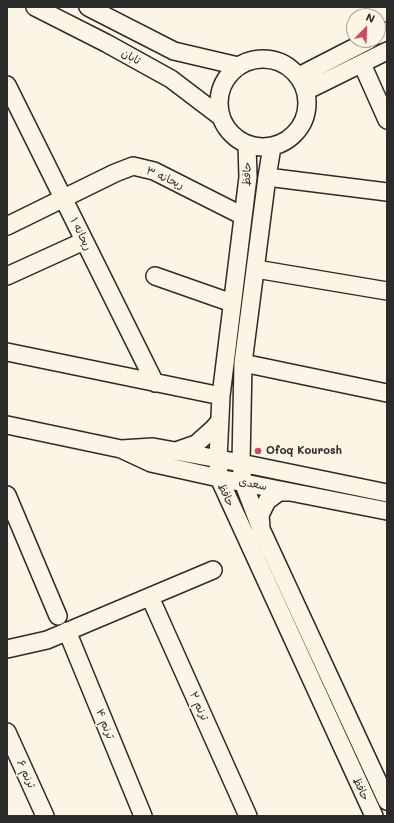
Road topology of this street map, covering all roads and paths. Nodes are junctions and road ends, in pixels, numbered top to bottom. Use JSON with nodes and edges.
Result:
{"nodes":[{"id":1,"x":35,"y":7,"type":"edge"},
{"id":2,"x":88,"y":7,"type":"edge"},
{"id":3,"x":119,"y":14,"type":"edge"},
{"id":4,"x":357,"y":48,"type":"edge"},
{"id":5,"x":387,"y":51,"type":"edge"},
{"id":6,"x":362,"y":64,"type":"junction"},
{"id":7,"x":238,"y":66,"type":"junction"},
{"id":8,"x":303,"y":84,"type":"junction"},
{"id":9,"x":7,"y":86,"type":"edge"},
{"id":10,"x":383,"y":101,"type":"edge"},
{"id":11,"x":221,"y":117,"type":"junction"},
{"id":12,"x":387,"y":120,"type":"edge"},
{"id":13,"x":247,"y":144,"type":"junction"},
{"id":14,"x":272,"y":147,"type":"junction"},
{"id":15,"x":267,"y":177,"type":"junction"},
{"id":16,"x":387,"y":192,"type":"edge"},
{"id":17,"x":64,"y":199,"type":"junction"},
{"id":18,"x":243,"y":216,"type":"junction"},
{"id":19,"x":7,"y":226,"type":"edge"},
{"id":20,"x":84,"y":241,"type":"junction"},
{"id":21,"x":256,"y":269,"type":"junction"},
{"id":22,"x":7,"y":276,"type":"edge"},
{"id":23,"x":155,"y":276,"type":"dead end"},
{"id":24,"x":387,"y":291,"type":"edge"},
{"id":25,"x":232,"y":303,"type":"junction"},
{"id":26,"x":7,"y":352,"type":"edge"},
{"id":27,"x":243,"y":363,"type":"junction"},
{"id":28,"x":155,"y":383,"type":"junction"},
{"id":29,"x":387,"y":393,"type":"edge"},
{"id":30,"x":221,"y":396,"type":"junction"},
{"id":31,"x":220,"y":422,"type":"junction"},
{"id":32,"x":7,"y":425,"type":"edge"},
{"id":33,"x":121,"y":449,"type":"junction"},
{"id":34,"x":176,"y":451,"type":"junction"},
{"id":35,"x":218,"y":458,"type":"junction"},
{"id":36,"x":241,"y":463,"type":"junction"},
{"id":37,"x":219,"y":478,"type":"junction"},
{"id":38,"x":243,"y":482,"type":"junction"},
{"id":39,"x":293,"y":492,"type":"junction"},
{"id":40,"x":387,"y":493,"type":"edge"},
{"id":41,"x":7,"y":495,"type":"edge"},
{"id":42,"x":386,"y":513,"type":"edge"},
{"id":43,"x":261,"y":529,"type":"junction"},
{"id":44,"x":213,"y":570,"type":"dead end"},
{"id":45,"x":150,"y":597,"type":"junction"},
{"id":46,"x":58,"y":616,"type":"dead end"},
{"id":47,"x":67,"y":631,"type":"junction"},
{"id":48,"x":7,"y":649,"type":"edge"},
{"id":49,"x":7,"y":732,"type":"edge"},
{"id":50,"x":387,"y":800,"type":"edge"},
{"id":51,"x":45,"y":816,"type":"edge"},
{"id":52,"x":143,"y":816,"type":"edge"},
{"id":53,"x":248,"y":816,"type":"edge"},
{"id":54,"x":374,"y":816,"type":"edge"}],
"edges":[{"from":1,"to":11,"type":"street","name":"تابان"},
{"from":2,"to":3,"type":"street"},
{"from":3,"to":7,"type":"street"},
{"from":4,"to":8,"type":"street"},
{"from":5,"to":6,"type":"street"},
{"from":6,"to":8,"type":"street"},
{"from":6,"to":10,"type":"street"},
{"from":7,"to":8,"type":"street"},
{"from":7,"to":11,"type":"street"},
{"from":8,"to":14,"type":"street"},
{"from":9,"to":17,"type":"street","name":"ریحانه ۱"},
{"from":10,"to":12,"type":"street"},
{"from":11,"to":13,"type":"street"},
{"from":13,"to":14,"type":"street"},
{"from":13,"to":18,"type":"street","name":"حافظ"},
{"from":14,"to":15,"type":"street","name":"حافظ"},
{"from":15,"to":16,"type":"street"},
{"from":15,"to":21,"type":"street","name":"حافظ"},
{"from":17,"to":18,"type":"street","name":"ریحانه ۳"},
{"from":17,"to":19,"type":"street","name":"ریحانه ۳"},
{"from":17,"to":20,"type":"street","name":"ریحانه ۱"},
{"from":18,"to":25,"type":"street","name":"حافظ"},
{"from":20,"to":22,"type":"street"},
{"from":20,"to":28,"type":"street","name":"ریحانه ۱"},
{"from":21,"to":24,"type":"street"},
{"from":21,"to":27,"type":"street","name":"حافظ"},
{"from":23,"to":25,"type":"street"},
{"from":25,"to":30,"type":"street","name":"حافظ"},
{"from":26,"to":28,"type":"street"},
{"from":27,"to":29,"type":"street"},
{"from":27,"to":36,"type":"street","name":"حافظ"},
{"from":28,"to":30,"type":"street"},
{"from":30,"to":31,"type":"street","name":"حافظ"},
{"from":31,"to":34,"type":"street"},
{"from":31,"to":35,"type":"street","name":"حافظ"},
{"from":32,"to":33,"type":"street","name":"سعدی"},
{"from":33,"to":34,"type":"street","name":"سعدی"},
{"from":33,"to":37,"type":"street","name":"سعدی"},
{"from":34,"to":35,"type":"street","name":"سعدی"},
{"from":35,"to":36,"type":"street","name":"سعدی"},
{"from":35,"to":37,"type":"street","name":"حافظ"},
{"from":36,"to":38,"type":"street","name":"حافظ"},
{"from":36,"to":40,"type":"street","name":"سعدی"},
{"from":37,"to":38,"type":"street","name":"سعدی"},
{"from":37,"to":54,"type":"street","name":"حافظ"},
{"from":38,"to":39,"type":"street","name":"سعدی"},
{"from":38,"to":43,"type":"street","name":"حافظ"},
{"from":39,"to":42,"type":"street","name":"سعدی"},
{"from":39,"to":43,"type":"street"},
{"from":41,"to":46,"type":"street"},
{"from":43,"to":50,"type":"street","name":"حافظ"},
{"from":44,"to":45,"type":"street"},
{"from":45,"to":47,"type":"street"},
{"from":45,"to":53,"type":"street","name":"ترنم ۲"},
{"from":47,"to":48,"type":"street"},
{"from":47,"to":52,"type":"street","name":"ترنم ۴"},
{"from":49,"to":51,"type":"street","name":"ترنم ۶"}]}
